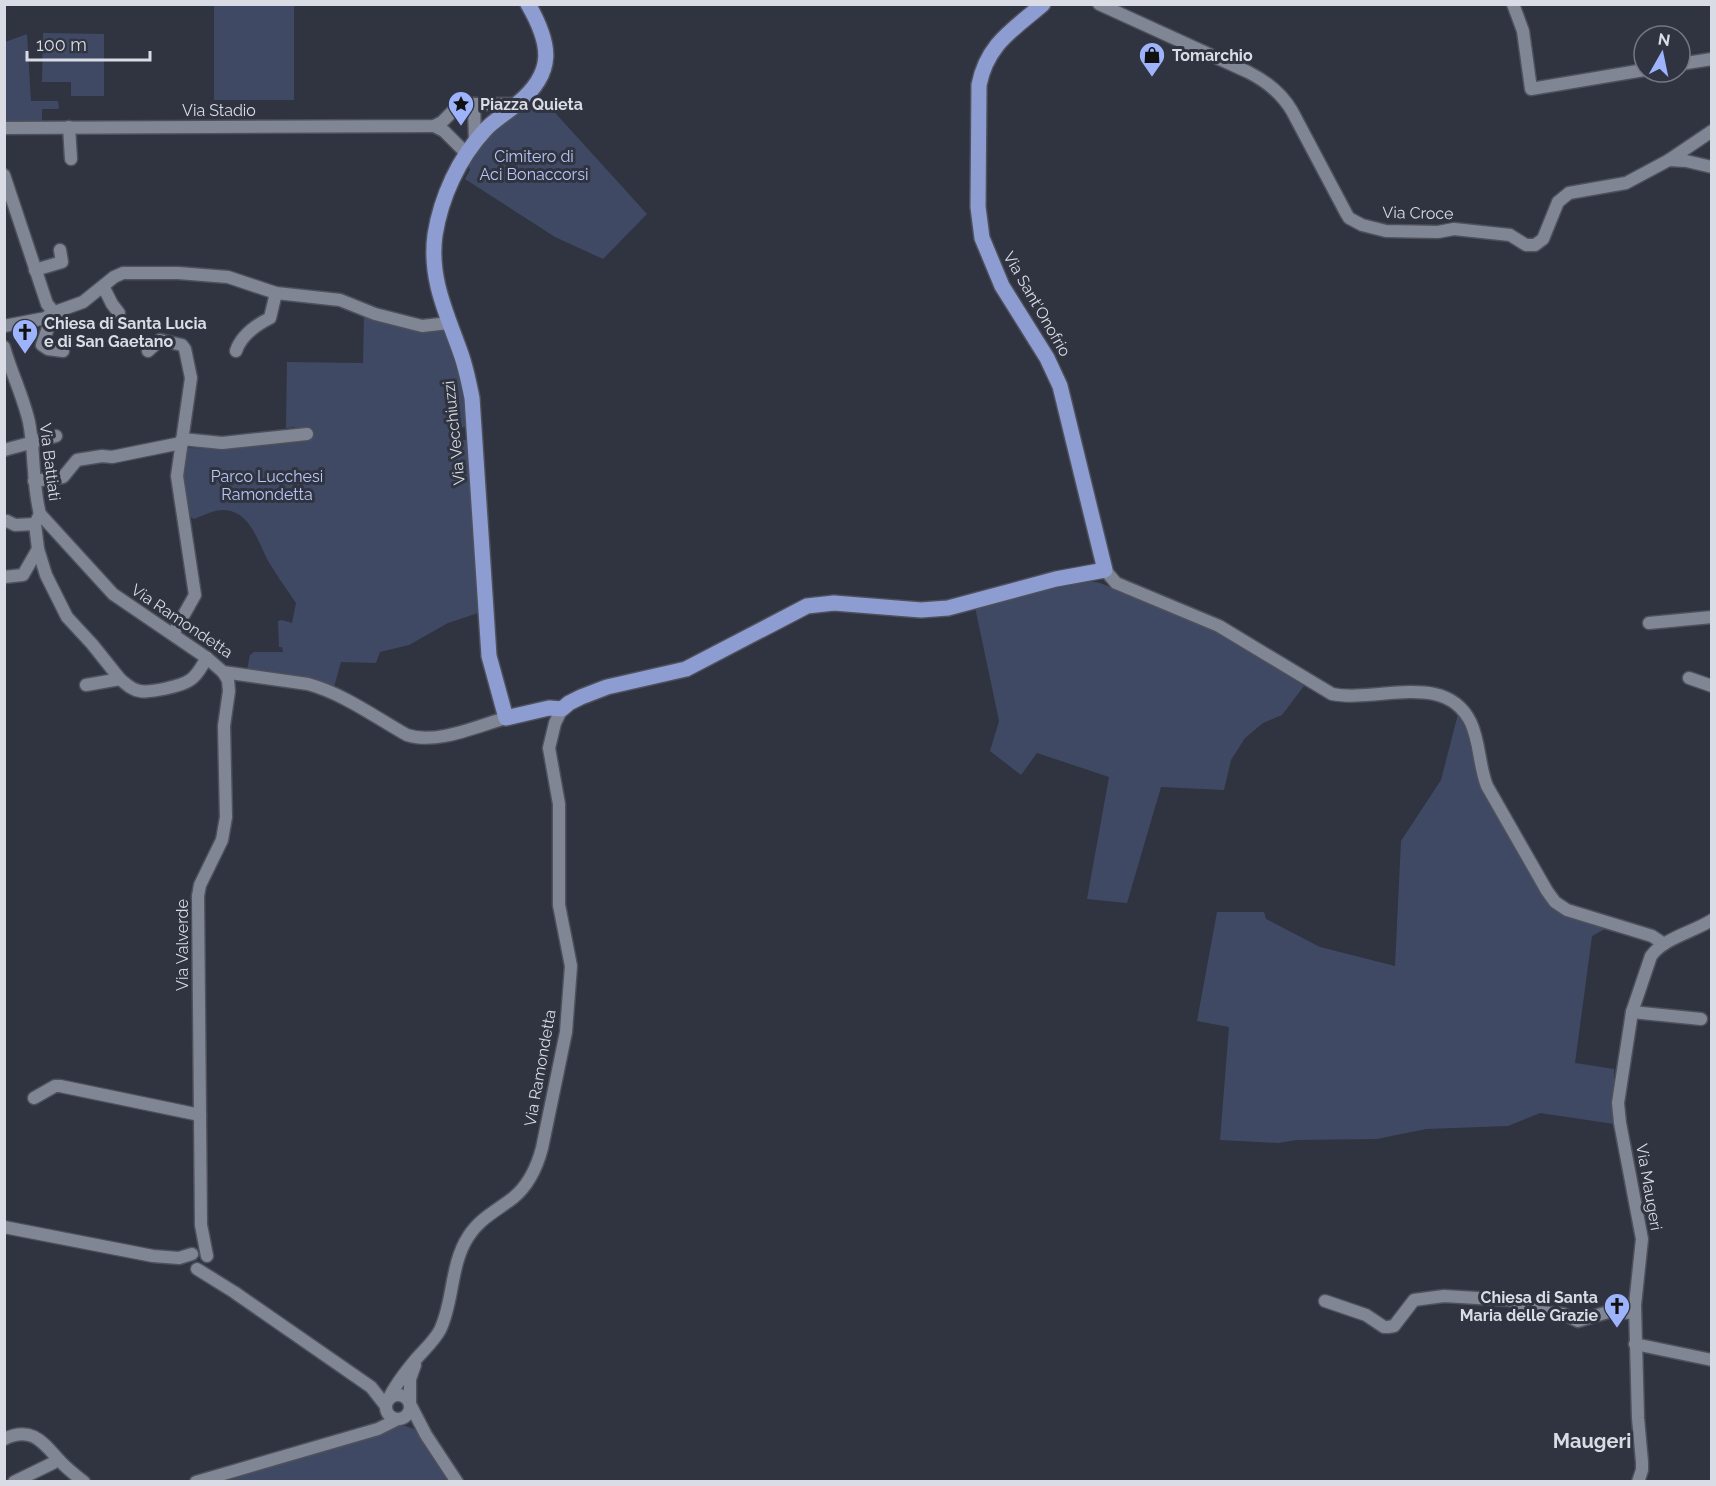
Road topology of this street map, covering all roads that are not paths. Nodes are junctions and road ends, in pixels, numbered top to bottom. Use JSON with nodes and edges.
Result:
{"nodes":[{"id":1,"x":528,"y":4,"type":"edge"},
{"id":2,"x":1043,"y":4,"type":"edge"},
{"id":3,"x":1099,"y":4,"type":"edge"},
{"id":4,"x":1513,"y":4,"type":"edge"},
{"id":5,"x":1712,"y":59,"type":"edge"},
{"id":6,"x":1692,"y":62,"type":"edge"},
{"id":7,"x":1632,"y":72,"type":"edge"},
{"id":8,"x":474,"y":104,"type":"junction"},
{"id":9,"x":517,"y":104,"type":"junction"},
{"id":10,"x":434,"y":126,"type":"junction"},
{"id":11,"x":4,"y":128,"type":"edge"},
{"id":12,"x":69,"y":128,"type":"junction"},
{"id":13,"x":1712,"y":131,"type":"edge"},
{"id":14,"x":470,"y":147,"type":"junction"},
{"id":15,"x":71,"y":159,"type":"dead end"},
{"id":16,"x":1669,"y":160,"type":"junction"},
{"id":17,"x":1712,"y":167,"type":"edge"},
{"id":18,"x":4,"y":176,"type":"edge"},
{"id":19,"x":60,"y":250,"type":"dead end"},
{"id":20,"x":35,"y":270,"type":"junction"},
{"id":21,"x":104,"y":286,"type":"junction"},
{"id":22,"x":276,"y":293,"type":"junction"},
{"id":23,"x":119,"y":313,"type":"dead end"},
{"id":24,"x":50,"y":314,"type":"junction"},
{"id":25,"x":449,"y":323,"type":"junction"},
{"id":26,"x":4,"y":326,"type":"edge"},
{"id":27,"x":4,"y":346,"type":"edge"},
{"id":28,"x":63,"y":351,"type":"dead end"},
{"id":29,"x":148,"y":351,"type":"dead end"},
{"id":30,"x":236,"y":351,"type":"dead end"},
{"id":31,"x":307,"y":434,"type":"dead end"},
{"id":32,"x":56,"y":436,"type":"dead end"},
{"id":33,"x":182,"y":441,"type":"junction"},
{"id":34,"x":30,"y":443,"type":"junction"},
{"id":35,"x":4,"y":450,"type":"edge"},
{"id":36,"x":34,"y":481,"type":"junction"},
{"id":37,"x":38,"y":519,"type":"junction"},
{"id":38,"x":7,"y":522,"type":"dead end"},
{"id":39,"x":38,"y":549,"type":"junction"},
{"id":40,"x":1105,"y":570,"type":"junction"},
{"id":41,"x":4,"y":577,"type":"edge"},
{"id":42,"x":1712,"y":617,"type":"edge"},
{"id":43,"x":1649,"y":623,"type":"dead end"},
{"id":44,"x":173,"y":634,"type":"junction"},
{"id":45,"x":207,"y":658,"type":"junction"},
{"id":46,"x":223,"y":672,"type":"junction"},
{"id":47,"x":1689,"y":678,"type":"dead end"},
{"id":48,"x":120,"y":679,"type":"junction"},
{"id":49,"x":86,"y":685,"type":"dead end"},
{"id":50,"x":1712,"y":686,"type":"edge"},
{"id":51,"x":562,"y":709,"type":"junction"},
{"id":52,"x":506,"y":718,"type":"junction"},
{"id":53,"x":1712,"y":920,"type":"edge"},
{"id":54,"x":1664,"y":944,"type":"junction"},
{"id":55,"x":1632,"y":1012,"type":"junction"},
{"id":56,"x":1701,"y":1019,"type":"dead end"},
{"id":57,"x":34,"y":1098,"type":"dead end"},
{"id":58,"x":200,"y":1115,"type":"junction"},
{"id":59,"x":201,"y":1225,"type":"junction"},
{"id":60,"x":4,"y":1227,"type":"edge"},
{"id":61,"x":193,"y":1253,"type":"junction"},
{"id":62,"x":153,"y":1256,"type":"junction"},
{"id":63,"x":208,"y":1258,"type":"junction"},
{"id":64,"x":196,"y":1269,"type":"junction"},
{"id":65,"x":234,"y":1292,"type":"junction"},
{"id":66,"x":1325,"y":1301,"type":"dead end"},
{"id":67,"x":1635,"y":1313,"type":"junction"},
{"id":68,"x":1635,"y":1344,"type":"junction"},
{"id":69,"x":417,"y":1358,"type":"junction"},
{"id":70,"x":1712,"y":1360,"type":"edge"},
{"id":71,"x":396,"y":1401,"type":"junction"},
{"id":72,"x":399,"y":1419,"type":"junction"},
{"id":73,"x":358,"y":1433,"type":"junction"},
{"id":74,"x":426,"y":1435,"type":"junction"},
{"id":75,"x":4,"y":1439,"type":"edge"},
{"id":76,"x":58,"y":1459,"type":"junction"},
{"id":77,"x":14,"y":1482,"type":"edge"},
{"id":78,"x":84,"y":1482,"type":"edge"},
{"id":79,"x":196,"y":1482,"type":"edge"},
{"id":80,"x":457,"y":1482,"type":"edge"},
{"id":81,"x":1638,"y":1482,"type":"edge"}],
"edges":[{"from":1,"to":9,"type":"main road","name":"Via Vecchiuzzi"},
{"from":2,"to":40,"type":"main road","name":"Via Sant'Onofrio"},
{"from":3,"to":16,"type":"street","name":"Via Croce"},
{"from":4,"to":7,"type":"street"},
{"from":5,"to":6,"type":"street"},
{"from":8,"to":9,"type":"street"},
{"from":8,"to":10,"type":"street"},
{"from":8,"to":14,"type":"street"},
{"from":9,"to":14,"type":"main road","name":"Via Vecchiuzzi"},
{"from":10,"to":12,"type":"street","name":"Via Stadio"},
{"from":10,"to":14,"type":"street"},
{"from":11,"to":12,"type":"street","name":"Via Stadio"},
{"from":12,"to":15,"type":"street"},
{"from":13,"to":16,"type":"street","name":"Via Croce"},
{"from":14,"to":25,"type":"main road","name":"Via Vecchiuzzi"},
{"from":16,"to":17,"type":"street"},
{"from":18,"to":20,"type":"street"},
{"from":19,"to":20,"type":"street"},
{"from":20,"to":24,"type":"street"},
{"from":21,"to":22,"type":"street"},
{"from":21,"to":23,"type":"street"},
{"from":21,"to":24,"type":"street"},
{"from":22,"to":25,"type":"street"},
{"from":22,"to":30,"type":"street"},
{"from":24,"to":26,"type":"street"},
{"from":24,"to":28,"type":"street"},
{"from":25,"to":52,"type":"main road","name":"Via Vecchiuzzi"},
{"from":27,"to":34,"type":"street","name":"Via Battiati"},
{"from":29,"to":33,"type":"street"},
{"from":31,"to":33,"type":"street"},
{"from":32,"to":34,"type":"street"},
{"from":33,"to":36,"type":"street"},
{"from":33,"to":44,"type":"street"},
{"from":34,"to":35,"type":"street"},
{"from":34,"to":36,"type":"street","name":"Via Battiati"},
{"from":36,"to":37,"type":"street","name":"Via Battiati"},
{"from":37,"to":38,"type":"street"},
{"from":37,"to":39,"type":"street","name":"Via Battiati"},
{"from":37,"to":44,"type":"street","name":"Via Ramondetta"},
{"from":39,"to":41,"type":"street"},
{"from":39,"to":48,"type":"street","name":"Via Battiati"},
{"from":40,"to":51,"type":"main road"},
{"from":40,"to":54,"type":"street"},
{"from":42,"to":43,"type":"street"},
{"from":44,"to":45,"type":"street","name":"Via Ramondetta"},
{"from":45,"to":46,"type":"street","name":"Via Ramondetta"},
{"from":45,"to":48,"type":"street"},
{"from":46,"to":52,"type":"street","name":"Via Ramondetta"},
{"from":46,"to":58,"type":"street","name":"Via Valverde"},
{"from":47,"to":50,"type":"street"},
{"from":48,"to":49,"type":"street"},
{"from":51,"to":52,"type":"main road"},
{"from":51,"to":69,"type":"street","name":"Via Ramondetta"},
{"from":53,"to":54,"type":"street"},
{"from":54,"to":55,"type":"street","name":"Via Maugeri"},
{"from":55,"to":56,"type":"street"},
{"from":55,"to":67,"type":"street","name":"Via Maugeri"},
{"from":57,"to":58,"type":"street"},
{"from":58,"to":59,"type":"street","name":"Via Valverde"},
{"from":59,"to":61,"type":"street"},
{"from":59,"to":63,"type":"street"},
{"from":60,"to":62,"type":"street"},
{"from":61,"to":62,"type":"street"},
{"from":61,"to":63,"type":"street"},
{"from":61,"to":64,"type":"street"},
{"from":62,"to":64,"type":"street"},
{"from":63,"to":64,"type":"street"},
{"from":63,"to":65,"type":"street"},
{"from":64,"to":65,"type":"street"},
{"from":65,"to":71,"type":"street"},
{"from":66,"to":67,"type":"street"},
{"from":67,"to":68,"type":"street","name":"Via Maugeri"},
{"from":68,"to":70,"type":"street"},
{"from":68,"to":81,"type":"street","name":"Via Maugeri"},
{"from":69,"to":71,"type":"street","name":"Via Ramondetta"},
{"from":69,"to":71,"type":"street"},
{"from":71,"to":72,"type":"street"},
{"from":71,"to":72,"type":"street"},
{"from":71,"to":73,"type":"street"},
{"from":71,"to":74,"type":"street"},
{"from":72,"to":73,"type":"street"},
{"from":72,"to":74,"type":"street"},
{"from":73,"to":79,"type":"street"},
{"from":74,"to":80,"type":"street"},
{"from":75,"to":76,"type":"street"},
{"from":76,"to":77,"type":"street"},
{"from":76,"to":78,"type":"street"}]}
